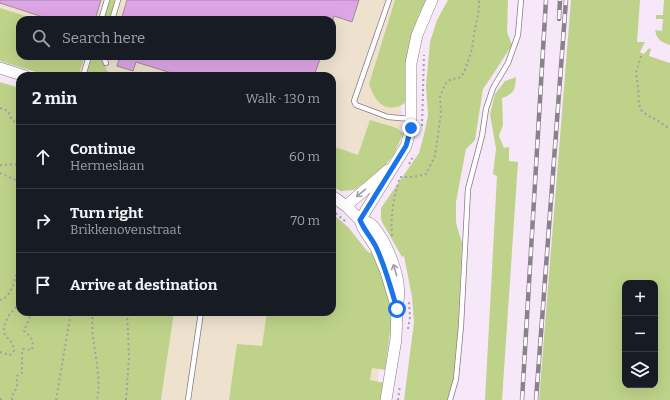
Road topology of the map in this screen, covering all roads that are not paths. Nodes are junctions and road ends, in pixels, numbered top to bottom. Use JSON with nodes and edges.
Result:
{"nodes":[{"id":1,"x":107,"y":0,"type":"edge"},
{"id":2,"x":118,"y":0,"type":"edge"},
{"id":3,"x":389,"y":0,"type":"edge"},
{"id":4,"x":432,"y":0,"type":"edge"},
{"id":5,"x":521,"y":0,"type":"edge"},
{"id":6,"x":102,"y":16,"type":"edge"},
{"id":7,"x":113,"y":16,"type":"edge"},
{"id":8,"x":88,"y":60,"type":"edge"},
{"id":9,"x":105,"y":60,"type":"edge"},
{"id":10,"x":106,"y":63,"type":"dead end"},
{"id":11,"x":0,"y":68,"type":"edge"},
{"id":12,"x":84,"y":72,"type":"edge"},
{"id":13,"x":16,"y":73,"type":"edge"},
{"id":14,"x":412,"y":119,"type":"junction"},
{"id":15,"x":397,"y":162,"type":"junction"},
{"id":16,"x":336,"y":199,"type":"edge"},
{"id":17,"x":346,"y":206,"type":"junction"},
{"id":18,"x":360,"y":220,"type":"junction"},
{"id":19,"x":200,"y":316,"type":"edge"},
{"id":20,"x":188,"y":400,"type":"edge"},
{"id":21,"x":386,"y":400,"type":"edge"},
{"id":22,"x":450,"y":400,"type":"edge"}],
"edges":[{"from":1,"to":6,"type":"lane"},
{"from":2,"to":7,"type":"lane"},
{"from":3,"to":14,"type":"lane"},
{"from":4,"to":14,"type":"street"},
{"from":5,"to":22,"type":"lane"},
{"from":8,"to":12,"type":"lane"},
{"from":9,"to":10,"type":"lane"},
{"from":11,"to":13,"type":"street"},
{"from":14,"to":15,"type":"street"},
{"from":15,"to":17,"type":"street","one_way":true},
{"from":15,"to":18,"type":"street"},
{"from":16,"to":17,"type":"street"},
{"from":17,"to":18,"type":"street"},
{"from":18,"to":21,"type":"street"},
{"from":19,"to":20,"type":"lane"}]}
